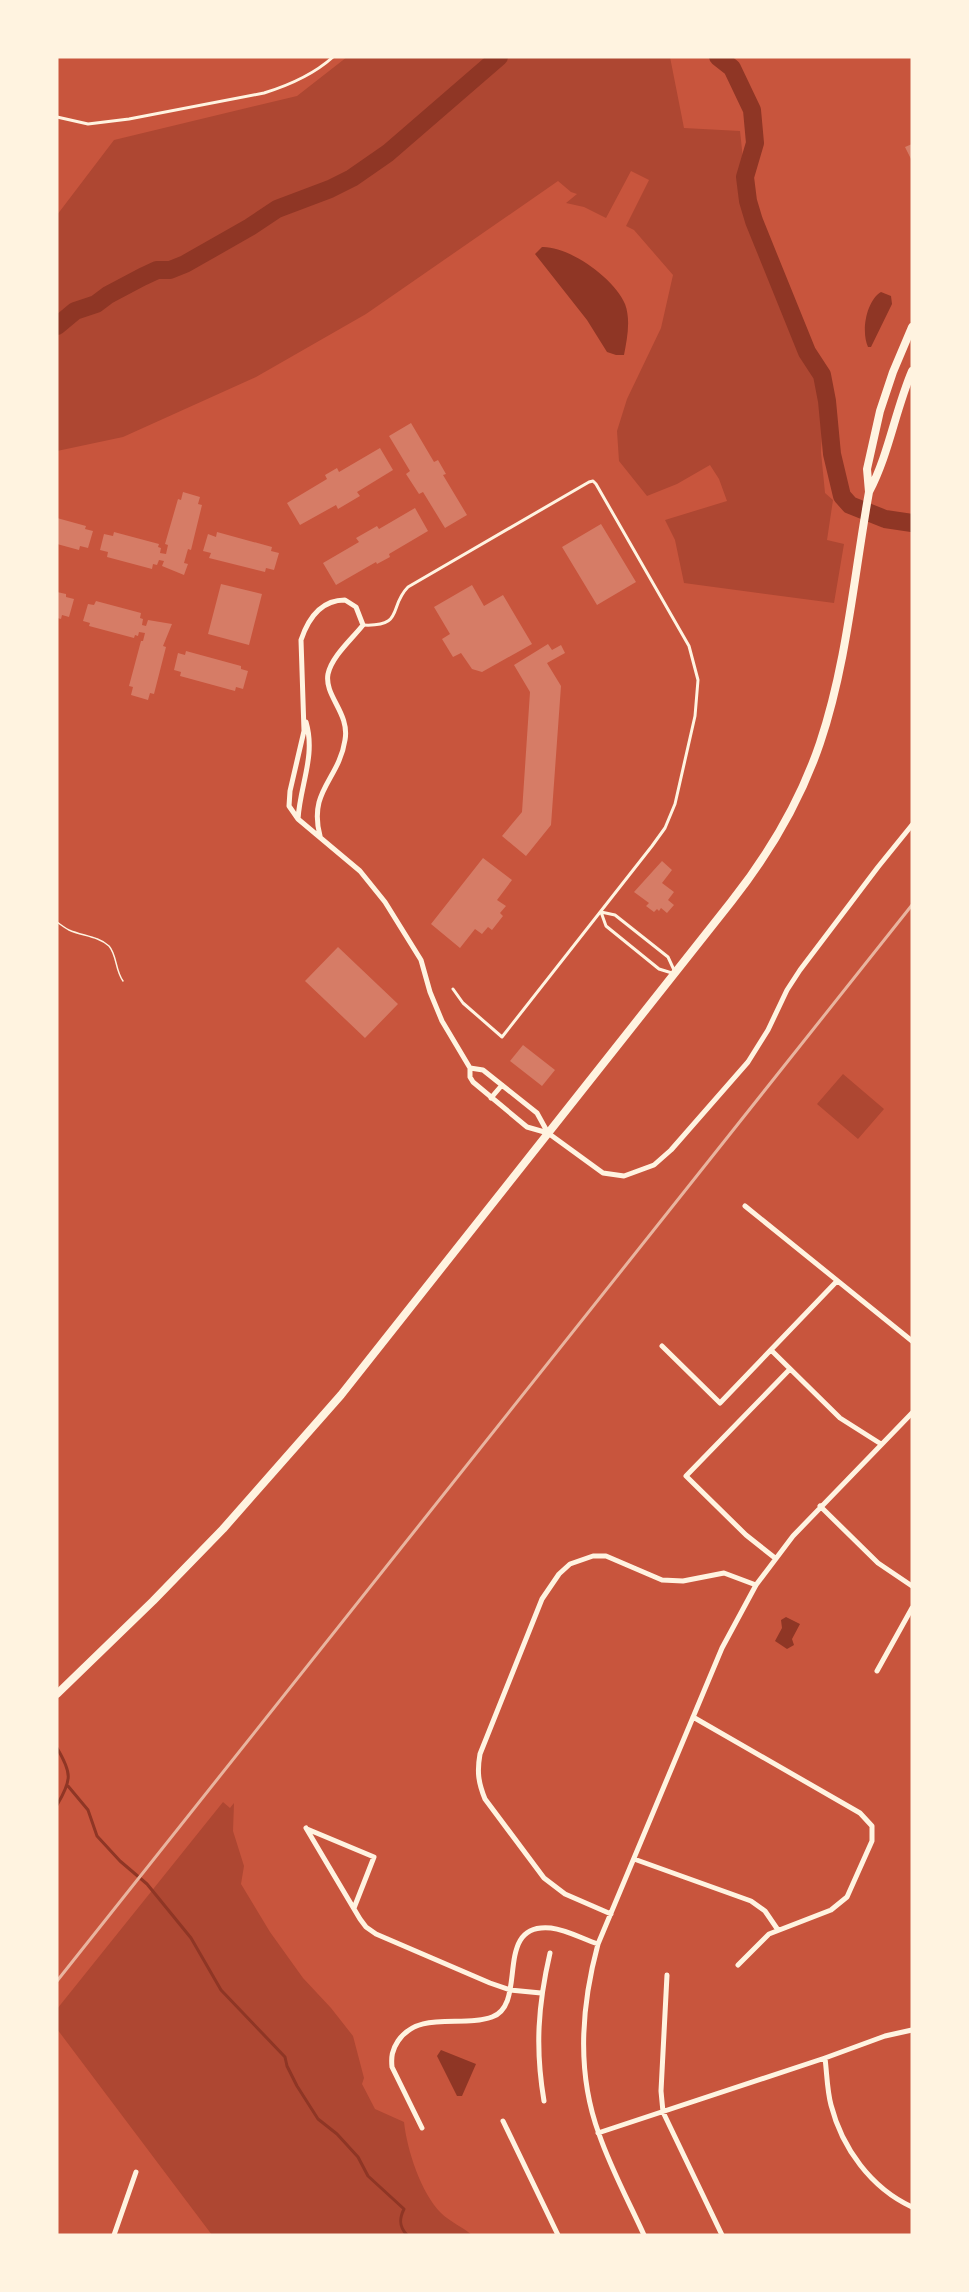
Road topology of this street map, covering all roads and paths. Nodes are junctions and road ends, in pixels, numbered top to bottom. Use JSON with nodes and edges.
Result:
{"nodes":[{"id":1,"x":333,"y":57,"type":"edge"},
{"id":2,"x":57,"y":117,"type":"edge"},
{"id":3,"x":912,"y":327,"type":"edge"},
{"id":4,"x":912,"y":371,"type":"edge"},
{"id":5,"x":869,"y":492,"type":"junction"},
{"id":6,"x":363,"y":625,"type":"junction"},
{"id":7,"x":303,"y":715,"type":"junction"},
{"id":8,"x":298,"y":819,"type":"junction"},
{"id":9,"x":912,"y":825,"type":"edge"},
{"id":10,"x":320,"y":836,"type":"junction"},
{"id":11,"x":601,"y":912,"type":"junction"},
{"id":12,"x":57,"y":922,"type":"edge"},
{"id":13,"x":675,"y":973,"type":"junction"},
{"id":14,"x":123,"y":981,"type":"dead end"},
{"id":15,"x":453,"y":989,"type":"dead end"},
{"id":16,"x":470,"y":1068,"type":"junction"},
{"id":17,"x":502,"y":1085,"type":"junction"},
{"id":18,"x":491,"y":1098,"type":"junction"},
{"id":19,"x":548,"y":1133,"type":"junction"},
{"id":20,"x":745,"y":1206,"type":"dead end"},
{"id":21,"x":837,"y":1281,"type":"junction"},
{"id":22,"x":912,"y":1341,"type":"edge"},
{"id":23,"x":662,"y":1346,"type":"dead end"},
{"id":24,"x":771,"y":1350,"type":"junction"},
{"id":25,"x":790,"y":1369,"type":"junction"},
{"id":26,"x":912,"y":1413,"type":"edge"},
{"id":27,"x":881,"y":1444,"type":"junction"},
{"id":28,"x":820,"y":1506,"type":"junction"},
{"id":29,"x":775,"y":1558,"type":"junction"},
{"id":30,"x":756,"y":1585,"type":"junction"},
{"id":31,"x":912,"y":1586,"type":"edge"},
{"id":32,"x":912,"y":1608,"type":"edge"},
{"id":33,"x":877,"y":1671,"type":"dead end"},
{"id":34,"x":57,"y":1694,"type":"edge"},
{"id":35,"x":693,"y":1717,"type":"junction"},
{"id":36,"x":634,"y":1858,"type":"junction"},
{"id":37,"x":354,"y":1908,"type":"junction"},
{"id":38,"x":611,"y":1914,"type":"junction"},
{"id":39,"x":778,"y":1930,"type":"junction"},
{"id":40,"x":598,"y":1944,"type":"junction"},
{"id":41,"x":550,"y":1953,"type":"dead end"},
{"id":42,"x":738,"y":1965,"type":"dead end"},
{"id":43,"x":667,"y":1975,"type":"dead end"},
{"id":44,"x":510,"y":1990,"type":"junction"},
{"id":45,"x":541,"y":1993,"type":"junction"},
{"id":46,"x":912,"y":2030,"type":"edge"},
{"id":47,"x":825,"y":2058,"type":"junction"},
{"id":48,"x":544,"y":2101,"type":"dead end"},
{"id":49,"x":663,"y":2112,"type":"junction"},
{"id":50,"x":502,"y":2121,"type":"dead end"},
{"id":51,"x":422,"y":2128,"type":"dead end"},
{"id":52,"x":598,"y":2133,"type":"junction"},
{"id":53,"x":136,"y":2172,"type":"dead end"},
{"id":54,"x":912,"y":2207,"type":"edge"},
{"id":55,"x":114,"y":2235,"type":"edge"},
{"id":56,"x":558,"y":2235,"type":"edge"},
{"id":57,"x":644,"y":2235,"type":"edge"},
{"id":58,"x":722,"y":2235,"type":"edge"}],
"edges":[{"from":1,"to":2,"type":"lane"},
{"from":3,"to":5,"type":"main road"},
{"from":4,"to":5,"type":"main road"},
{"from":5,"to":13,"type":"main road"},
{"from":6,"to":7,"type":"street"},
{"from":6,"to":10,"type":"street"},
{"from":6,"to":11,"type":"lane"},
{"from":7,"to":8,"type":"street"},
{"from":7,"to":8,"type":"street"},
{"from":8,"to":10,"type":"street"},
{"from":9,"to":19,"type":"street"},
{"from":10,"to":16,"type":"street"},
{"from":11,"to":13,"type":"lane"},
{"from":11,"to":13,"type":"lane"},
{"from":11,"to":15,"type":"lane"},
{"from":12,"to":14,"type":"path"},
{"from":13,"to":19,"type":"main road"},
{"from":16,"to":17,"type":"street"},
{"from":16,"to":18,"type":"street"},
{"from":17,"to":18,"type":"street"},
{"from":17,"to":19,"type":"street"},
{"from":18,"to":19,"type":"street"},
{"from":19,"to":34,"type":"main road"},
{"from":20,"to":21,"type":"street"},
{"from":21,"to":22,"type":"street"},
{"from":21,"to":24,"type":"street"},
{"from":23,"to":24,"type":"street"},
{"from":24,"to":25,"type":"street"},
{"from":25,"to":27,"type":"street"},
{"from":25,"to":29,"type":"street"},
{"from":26,"to":27,"type":"street"},
{"from":27,"to":28,"type":"street"},
{"from":28,"to":29,"type":"street"},
{"from":28,"to":31,"type":"street"},
{"from":29,"to":30,"type":"street"},
{"from":30,"to":35,"type":"street"},
{"from":30,"to":38,"type":"street"},
{"from":32,"to":33,"type":"street"},
{"from":35,"to":36,"type":"street"},
{"from":35,"to":39,"type":"street"},
{"from":36,"to":38,"type":"street"},
{"from":36,"to":39,"type":"street"},
{"from":37,"to":37,"type":"street"},
{"from":37,"to":44,"type":"street"},
{"from":38,"to":40,"type":"street"},
{"from":39,"to":42,"type":"street"},
{"from":40,"to":44,"type":"street"},
{"from":40,"to":52,"type":"street"},
{"from":41,"to":45,"type":"street"},
{"from":43,"to":49,"type":"street"},
{"from":44,"to":45,"type":"street"},
{"from":44,"to":51,"type":"street"},
{"from":45,"to":48,"type":"street"},
{"from":46,"to":47,"type":"street"},
{"from":47,"to":49,"type":"street"},
{"from":47,"to":54,"type":"street"},
{"from":49,"to":52,"type":"street"},
{"from":49,"to":58,"type":"street"},
{"from":50,"to":56,"type":"street"},
{"from":52,"to":57,"type":"street"},
{"from":53,"to":55,"type":"street"}]}
